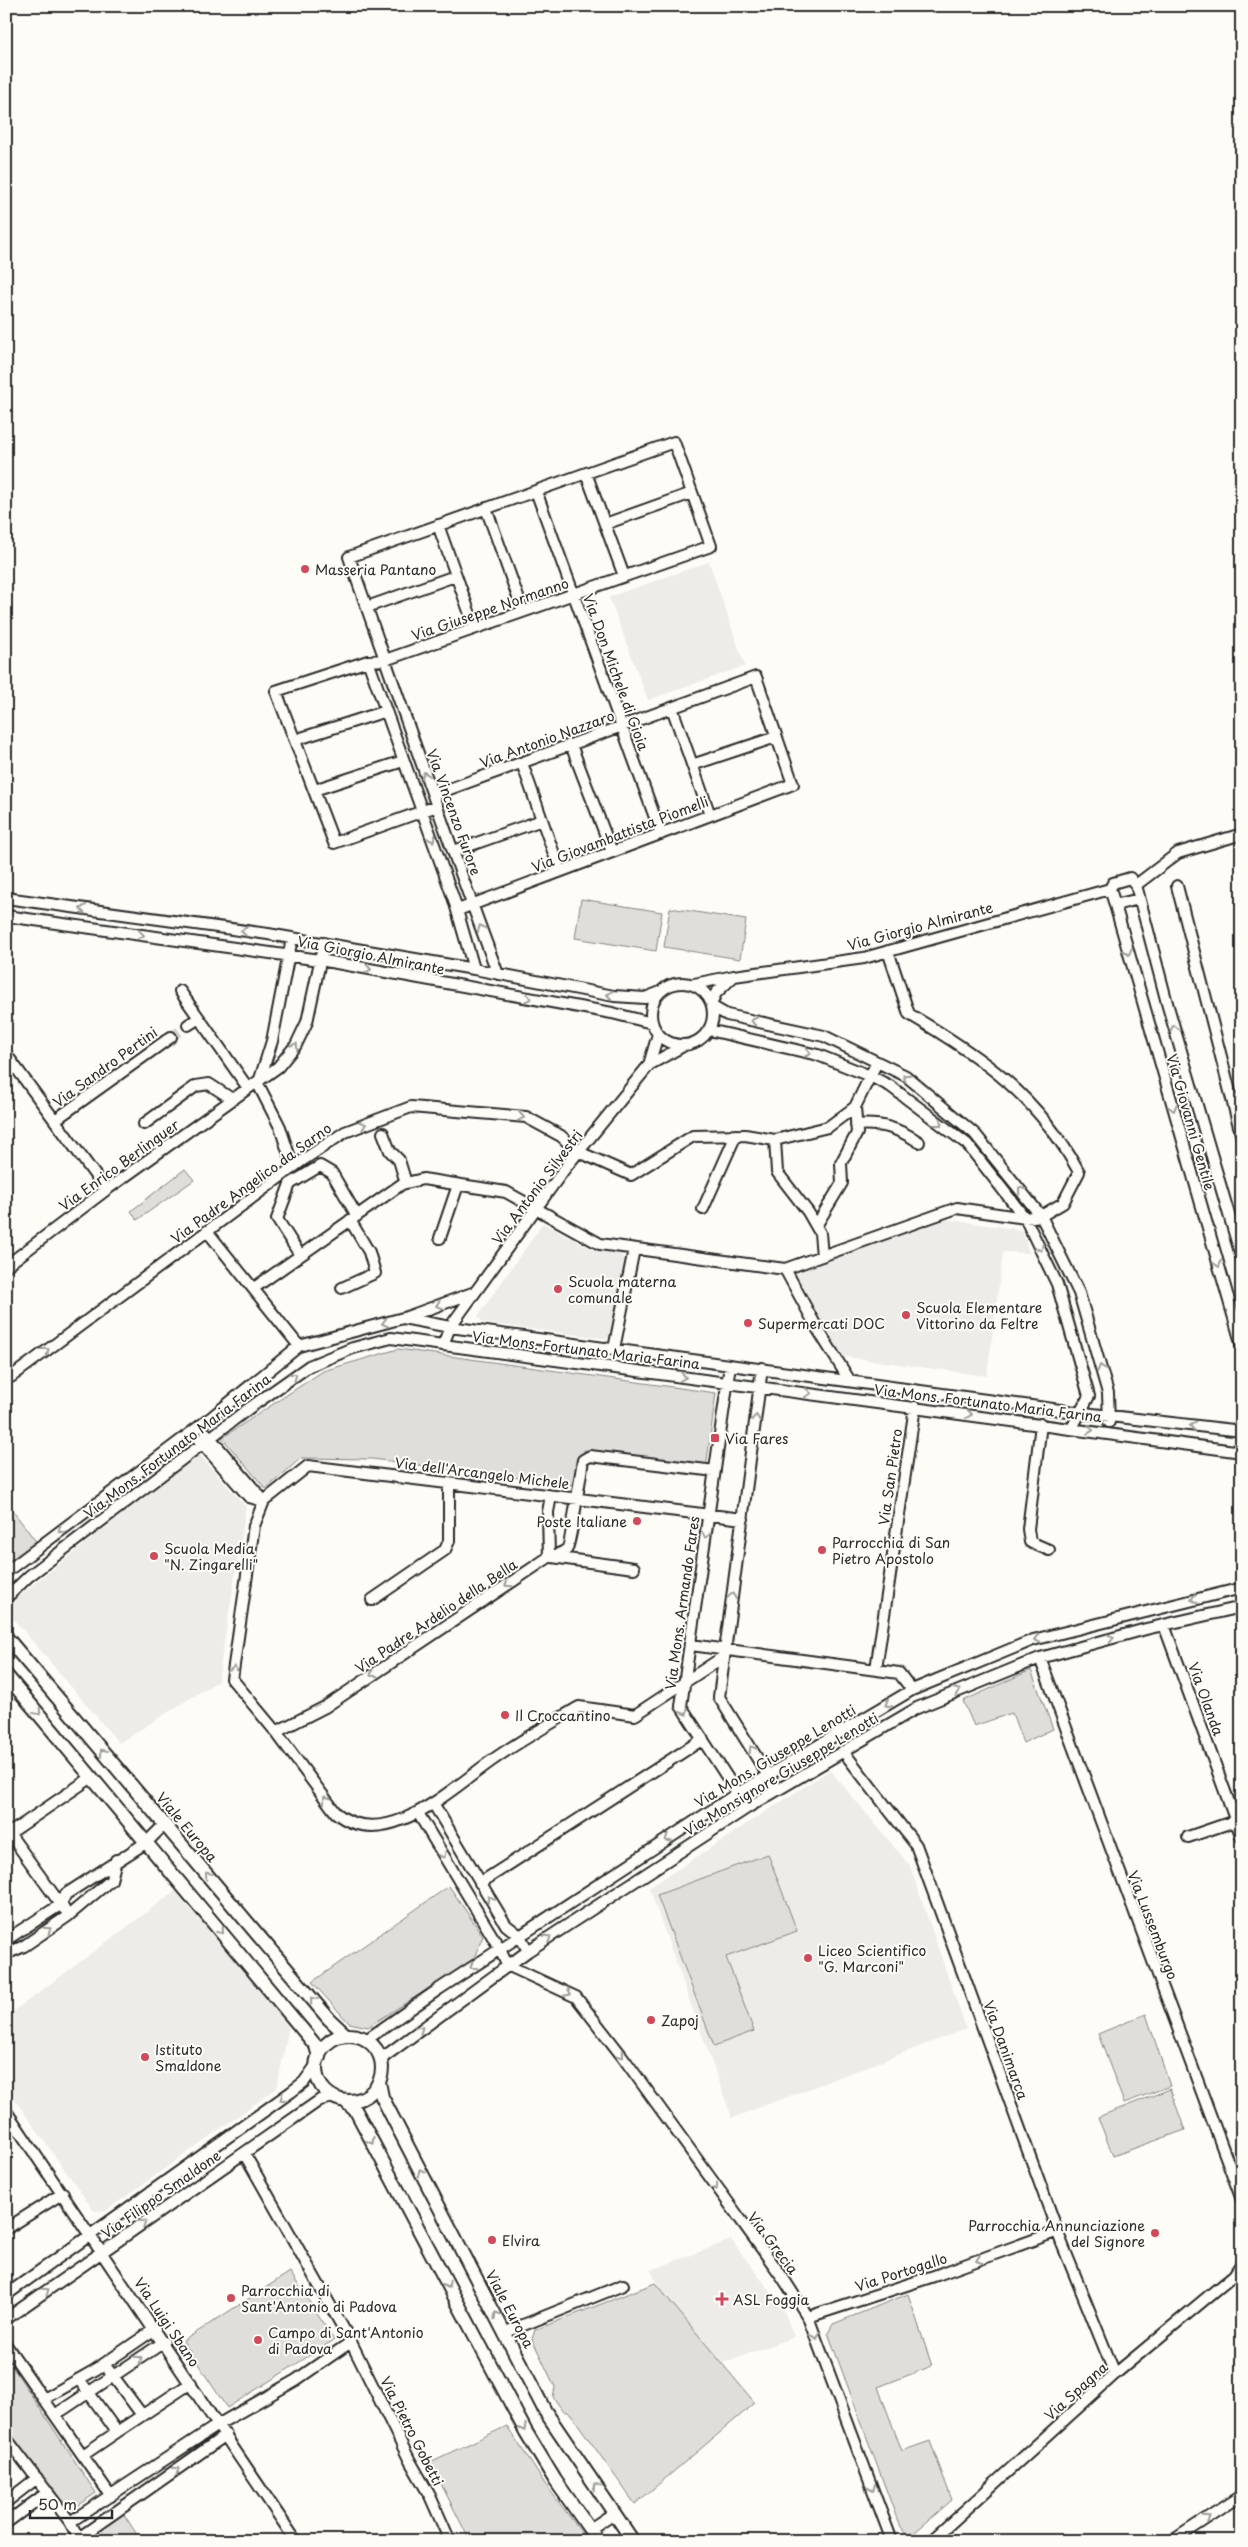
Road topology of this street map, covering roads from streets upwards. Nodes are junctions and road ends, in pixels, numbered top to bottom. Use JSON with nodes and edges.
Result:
{"nodes":[{"id":1,"x":586,"y":473,"type":"junction"},
{"id":2,"x":536,"y":491,"type":"junction"},
{"id":3,"x":692,"y":493,"type":"junction"},
{"id":4,"x":486,"y":508,"type":"junction"},
{"id":5,"x":605,"y":524,"type":"junction"},
{"id":6,"x":438,"y":526,"type":"junction"},
{"id":7,"x":455,"y":576,"type":"junction"},
{"id":8,"x":624,"y":576,"type":"junction"},
{"id":9,"x":572,"y":594,"type":"junction"},
{"id":10,"x":367,"y":607,"type":"junction"},
{"id":11,"x":523,"y":612,"type":"junction"},
{"id":12,"x":474,"y":628,"type":"junction"},
{"id":13,"x":385,"y":660,"type":"junction"},
{"id":14,"x":368,"y":661,"type":"junction"},
{"id":15,"x":672,"y":708,"type":"junction"},
{"id":16,"x":386,"y":711,"type":"junction"},
{"id":17,"x":621,"y":726,"type":"junction"},
{"id":18,"x":776,"y":737,"type":"junction"},
{"id":19,"x":295,"y":740,"type":"junction"},
{"id":20,"x":571,"y":745,"type":"junction"},
{"id":21,"x":403,"y":761,"type":"junction"},
{"id":22,"x":522,"y":762,"type":"junction"},
{"id":23,"x":692,"y":765,"type":"junction"},
{"id":24,"x":314,"y":790,"type":"junction"},
{"id":25,"x":433,"y":795,"type":"junction"},
{"id":26,"x":437,"y":806,"type":"junction"},
{"id":27,"x":422,"y":812,"type":"junction"},
{"id":28,"x":710,"y":815,"type":"junction"},
{"id":29,"x":542,"y":820,"type":"junction"},
{"id":30,"x":660,"y":834,"type":"junction"},
{"id":31,"x":1242,"y":834,"type":"edge"},
{"id":32,"x":454,"y":851,"type":"junction"},
{"id":33,"x":612,"y":852,"type":"junction"},
{"id":34,"x":560,"y":871,"type":"junction"},
{"id":35,"x":1136,"y":884,"type":"junction"},
{"id":36,"x":1177,"y":886,"type":"dead end"},
{"id":37,"x":1110,"y":889,"type":"junction"},
{"id":38,"x":6,"y":898,"type":"edge"},
{"id":39,"x":1139,"y":899,"type":"junction"},
{"id":40,"x":472,"y":904,"type":"junction"},
{"id":41,"x":1115,"y":905,"type":"junction"},
{"id":42,"x":458,"y":910,"type":"junction"},
{"id":43,"x":6,"y":916,"type":"edge"},
{"id":44,"x":292,"y":938,"type":"junction"},
{"id":45,"x":324,"y":943,"type":"junction"},
{"id":46,"x":888,"y":951,"type":"junction"},
{"id":47,"x":289,"y":956,"type":"junction"},
{"id":48,"x":320,"y":960,"type":"junction"},
{"id":49,"x":474,"y":969,"type":"junction"},
{"id":50,"x":498,"y":974,"type":"junction"},
{"id":51,"x":734,"y":976,"type":"junction"},
{"id":52,"x":694,"y":984,"type":"junction"},
{"id":53,"x":180,"y":991,"type":"dead end"},
{"id":54,"x":658,"y":993,"type":"junction"},
{"id":55,"x":713,"y":1005,"type":"junction"},
{"id":56,"x":199,"y":1018,"type":"junction"},
{"id":57,"x":652,"y":1023,"type":"junction"},
{"id":58,"x":188,"y":1025,"type":"tunnel mouth"},
{"id":59,"x":709,"y":1030,"type":"junction"},
{"id":60,"x":658,"y":1034,"type":"junction"},
{"id":61,"x":171,"y":1037,"type":"tunnel mouth"},
{"id":62,"x":685,"y":1045,"type":"junction"},
{"id":63,"x":6,"y":1054,"type":"edge"},
{"id":64,"x":877,"y":1062,"type":"junction"},
{"id":65,"x":649,"y":1065,"type":"junction"},
{"id":66,"x":870,"y":1076,"type":"junction"},
{"id":67,"x":259,"y":1080,"type":"junction"},
{"id":68,"x":248,"y":1088,"type":"junction"},
{"id":69,"x":232,"y":1099,"type":"junction"},
{"id":70,"x":855,"y":1107,"type":"junction"},
{"id":71,"x":55,"y":1120,"type":"junction"},
{"id":72,"x":144,"y":1124,"type":"dead end"},
{"id":73,"x":856,"y":1125,"type":"junction"},
{"id":74,"x":383,"y":1133,"type":"dead end"},
{"id":75,"x":736,"y":1135,"type":"junction"},
{"id":76,"x":1242,"y":1138,"type":"edge"},
{"id":77,"x":775,"y":1140,"type":"junction"},
{"id":78,"x":919,"y":1142,"type":"dead end"},
{"id":79,"x":579,"y":1152,"type":"junction"},
{"id":80,"x":293,"y":1167,"type":"junction"},
{"id":81,"x":566,"y":1167,"type":"junction"},
{"id":82,"x":406,"y":1183,"type":"junction"},
{"id":83,"x":458,"y":1184,"type":"junction"},
{"id":84,"x":106,"y":1190,"type":"junction"},
{"id":85,"x":703,"y":1209,"type":"dead end"},
{"id":86,"x":536,"y":1210,"type":"junction"},
{"id":87,"x":1041,"y":1216,"type":"junction"},
{"id":88,"x":354,"y":1218,"type":"junction"},
{"id":89,"x":1025,"y":1218,"type":"junction"},
{"id":90,"x":816,"y":1226,"type":"junction"},
{"id":91,"x":208,"y":1231,"type":"junction"},
{"id":92,"x":440,"y":1238,"type":"dead end"},
{"id":93,"x":634,"y":1249,"type":"junction"},
{"id":94,"x":300,"y":1255,"type":"junction"},
{"id":95,"x":822,"y":1256,"type":"junction"},
{"id":96,"x":1242,"y":1259,"type":"edge"},
{"id":97,"x":6,"y":1266,"type":"edge"},
{"id":98,"x":785,"y":1269,"type":"junction"},
{"id":99,"x":254,"y":1288,"type":"junction"},
{"id":100,"x":342,"y":1288,"type":"dead end"},
{"id":101,"x":476,"y":1291,"type":"junction"},
{"id":102,"x":403,"y":1318,"type":"junction"},
{"id":103,"x":450,"y":1327,"type":"junction"},
{"id":104,"x":444,"y":1345,"type":"junction"},
{"id":105,"x":299,"y":1346,"type":"junction"},
{"id":106,"x":1242,"y":1346,"type":"edge"},
{"id":107,"x":614,"y":1349,"type":"junction"},
{"id":108,"x":730,"y":1365,"type":"junction"},
{"id":109,"x":762,"y":1368,"type":"junction"},
{"id":110,"x":6,"y":1375,"type":"edge"},
{"id":111,"x":850,"y":1381,"type":"junction"},
{"id":112,"x":727,"y":1383,"type":"junction"},
{"id":113,"x":760,"y":1387,"type":"junction"},
{"id":114,"x":915,"y":1407,"type":"junction"},
{"id":115,"x":1080,"y":1413,"type":"junction"},
{"id":116,"x":1109,"y":1416,"type":"junction"},
{"id":117,"x":1041,"y":1424,"type":"junction"},
{"id":118,"x":1072,"y":1428,"type":"junction"},
{"id":119,"x":196,"y":1429,"type":"junction"},
{"id":120,"x":1242,"y":1431,"type":"edge"},
{"id":121,"x":1108,"y":1432,"type":"junction"},
{"id":122,"x":206,"y":1441,"type":"junction"},
{"id":123,"x":1242,"y":1452,"type":"edge"},
{"id":124,"x":715,"y":1471,"type":"junction"},
{"id":125,"x":449,"y":1483,"type":"junction"},
{"id":126,"x":552,"y":1496,"type":"junction"},
{"id":127,"x":575,"y":1498,"type":"junction"},
{"id":128,"x":264,"y":1501,"type":"junction"},
{"id":129,"x":709,"y":1515,"type":"junction"},
{"id":130,"x":743,"y":1519,"type":"junction"},
{"id":131,"x":1049,"y":1550,"type":"dead end"},
{"id":132,"x":549,"y":1557,"type":"junction"},
{"id":133,"x":634,"y":1568,"type":"dead end"},
{"id":134,"x":6,"y":1572,"type":"edge"},
{"id":135,"x":1242,"y":1588,"type":"edge"},
{"id":136,"x":6,"y":1598,"type":"edge"},
{"id":137,"x":372,"y":1600,"type":"dead end"},
{"id":138,"x":1242,"y":1607,"type":"edge"},
{"id":139,"x":1164,"y":1625,"type":"junction"},
{"id":140,"x":6,"y":1637,"type":"edge"},
{"id":141,"x":691,"y":1645,"type":"junction"},
{"id":142,"x":724,"y":1653,"type":"junction"},
{"id":143,"x":1040,"y":1658,"type":"junction"},
{"id":144,"x":876,"y":1669,"type":"junction"},
{"id":145,"x":6,"y":1675,"type":"edge"},
{"id":146,"x":685,"y":1684,"type":"junction"},
{"id":147,"x":912,"y":1690,"type":"junction"},
{"id":148,"x":276,"y":1732,"type":"junction"},
{"id":149,"x":703,"y":1739,"type":"junction"},
{"id":150,"x":843,"y":1751,"type":"junction"},
{"id":151,"x":768,"y":1775,"type":"junction"},
{"id":152,"x":92,"y":1777,"type":"junction"},
{"id":153,"x":777,"y":1790,"type":"junction"},
{"id":154,"x":738,"y":1793,"type":"junction"},
{"id":155,"x":433,"y":1803,"type":"junction"},
{"id":156,"x":747,"y":1808,"type":"junction"},
{"id":157,"x":418,"y":1813,"type":"junction"},
{"id":158,"x":1236,"y":1821,"type":"junction"},
{"id":159,"x":165,"y":1824,"type":"junction"},
{"id":160,"x":8,"y":1831,"type":"edge"},
{"id":161,"x":1188,"y":1837,"type":"dead end"},
{"id":162,"x":1242,"y":1838,"type":"edge"},
{"id":163,"x":147,"y":1842,"type":"junction"},
{"id":164,"x":116,"y":1860,"type":"junction"},
{"id":165,"x":478,"y":1879,"type":"junction"},
{"id":166,"x":460,"y":1885,"type":"junction"},
{"id":167,"x":60,"y":1905,"type":"junction"},
{"id":168,"x":68,"y":1916,"type":"junction"},
{"id":169,"x":520,"y":1936,"type":"junction"},
{"id":170,"x":6,"y":1940,"type":"edge"},
{"id":171,"x":500,"y":1949,"type":"junction"},
{"id":172,"x":528,"y":1951,"type":"junction"},
{"id":173,"x":6,"y":1954,"type":"edge"},
{"id":174,"x":508,"y":1966,"type":"junction"},
{"id":175,"x":346,"y":2035,"type":"junction"},
{"id":176,"x":366,"y":2040,"type":"junction"},
{"id":177,"x":381,"y":2059,"type":"junction"},
{"id":178,"x":318,"y":2060,"type":"junction"},
{"id":179,"x":379,"y":2082,"type":"junction"},
{"id":180,"x":340,"y":2099,"type":"junction"},
{"id":181,"x":6,"y":2111,"type":"edge"},
{"id":182,"x":10,"y":2123,"type":"edge"},
{"id":183,"x":244,"y":2153,"type":"junction"},
{"id":184,"x":1239,"y":2184,"type":"edge"},
{"id":185,"x":63,"y":2193,"type":"junction"},
{"id":186,"x":1242,"y":2200,"type":"edge"},
{"id":187,"x":6,"y":2229,"type":"edge"},
{"id":188,"x":1058,"y":2231,"type":"junction"},
{"id":189,"x":91,"y":2234,"type":"junction"},
{"id":190,"x":103,"y":2251,"type":"junction"},
{"id":191,"x":1242,"y":2263,"type":"edge"},
{"id":192,"x":623,"y":2285,"type":"dead end"},
{"id":193,"x":6,"y":2295,"type":"edge"},
{"id":194,"x":808,"y":2317,"type":"junction"},
{"id":195,"x":6,"y":2319,"type":"edge"},
{"id":196,"x":155,"y":2329,"type":"junction"},
{"id":197,"x":506,"y":2332,"type":"junction"},
{"id":198,"x":164,"y":2342,"type":"junction"},
{"id":199,"x":351,"y":2342,"type":"junction"},
{"id":200,"x":6,"y":2345,"type":"edge"},
{"id":201,"x":104,"y":2364,"type":"junction"},
{"id":202,"x":1115,"y":2374,"type":"junction"},
{"id":203,"x":114,"y":2376,"type":"junction"},
{"id":204,"x":79,"y":2379,"type":"junction"},
{"id":205,"x":191,"y":2383,"type":"junction"},
{"id":206,"x":89,"y":2394,"type":"junction"},
{"id":207,"x":44,"y":2399,"type":"junction"},
{"id":208,"x":55,"y":2415,"type":"junction"},
{"id":209,"x":142,"y":2415,"type":"junction"},
{"id":210,"x":219,"y":2424,"type":"junction"},
{"id":211,"x":117,"y":2432,"type":"junction"},
{"id":212,"x":226,"y":2436,"type":"junction"},
{"id":213,"x":6,"y":2438,"type":"edge"},
{"id":214,"x":83,"y":2455,"type":"junction"},
{"id":215,"x":37,"y":2478,"type":"junction"},
{"id":216,"x":48,"y":2492,"type":"junction"},
{"id":217,"x":1242,"y":2495,"type":"edge"},
{"id":218,"x":111,"y":2496,"type":"junction"},
{"id":219,"x":6,"y":2502,"type":"edge"},
{"id":220,"x":614,"y":2513,"type":"junction"},
{"id":221,"x":70,"y":2522,"type":"junction"},
{"id":222,"x":6,"y":2523,"type":"edge"},
{"id":223,"x":590,"y":2528,"type":"junction"},
{"id":224,"x":80,"y":2539,"type":"edge"},
{"id":225,"x":296,"y":2541,"type":"edge"},
{"id":226,"x":450,"y":2541,"type":"edge"},
{"id":227,"x":598,"y":2541,"type":"edge"},
{"id":228,"x":633,"y":2541,"type":"edge"},
{"id":229,"x":892,"y":2541,"type":"edge"},
{"id":230,"x":931,"y":2541,"type":"edge"},
{"id":231,"x":1172,"y":2541,"type":"edge"}],
"edges":[{"from":1,"to":2,"type":"street"},
{"from":1,"to":3,"type":"street"},
{"from":1,"to":5,"type":"street"},
{"from":2,"to":4,"type":"street"},
{"from":2,"to":9,"type":"street","name":"Via Don Michele di Gioia"},
{"from":3,"to":5,"type":"street"},
{"from":3,"to":8,"type":"street","name":"Via Giuseppe Normanno"},
{"from":4,"to":6,"type":"street"},
{"from":4,"to":11,"type":"street"},
{"from":5,"to":8,"type":"street"},
{"from":6,"to":7,"type":"street"},
{"from":6,"to":10,"type":"street","name":"Via Vincenzo Furore"},
{"from":7,"to":10,"type":"street"},
{"from":7,"to":12,"type":"street"},
{"from":8,"to":9,"type":"street","name":"Via Giuseppe Normanno"},
{"from":9,"to":11,"type":"street","name":"Via Giuseppe Normanno"},
{"from":9,"to":17,"type":"street","name":"Via Don Michele di Gioia"},
{"from":10,"to":13,"type":"street","name":"Via Vincenzo Furore"},
{"from":11,"to":12,"type":"street","name":"Via Giuseppe Normanno"},
{"from":12,"to":13,"type":"street","name":"Via Giuseppe Normanno"},
{"from":13,"to":14,"type":"street","name":"Via Giuseppe Normanno"},
{"from":25,"to":13,"type":"street","name":"Via Vincenzo Furore","one_way":true},
{"from":14,"to":16,"type":"street"},
{"from":14,"to":19,"type":"street","name":"Via Giuseppe Normanno"},
{"from":15,"to":17,"type":"street","name":"Via Antonio Nazzaro"},
{"from":15,"to":18,"type":"street","name":"Via Antonio Nazzaro"},
{"from":15,"to":23,"type":"street"},
{"from":16,"to":19,"type":"street"},
{"from":16,"to":21,"type":"street"},
{"from":17,"to":20,"type":"street","name":"Via Antonio Nazzaro"},
{"from":17,"to":30,"type":"street","name":"Via Don Michele di Gioia"},
{"from":18,"to":23,"type":"street"},
{"from":18,"to":28,"type":"street","name":"Via Giovambattista Piomelli"},
{"from":19,"to":24,"type":"street"},
{"from":20,"to":22,"type":"street","name":"Via Antonio Nazzaro"},
{"from":20,"to":33,"type":"street"},
{"from":21,"to":24,"type":"street"},
{"from":21,"to":27,"type":"street"},
{"from":22,"to":25,"type":"street","name":"Via Antonio Nazzaro"},
{"from":22,"to":29,"type":"street"},
{"from":23,"to":28,"type":"street"},
{"from":24,"to":27,"type":"street"},
{"from":25,"to":26,"type":"street","name":"Via Vincenzo Furore"},
{"from":26,"to":27,"type":"street"},
{"from":26,"to":32,"type":"street","name":"Via Vincenzo Furore"},
{"from":27,"to":42,"type":"street","one_way":true},
{"from":28,"to":30,"type":"street","name":"Via Giovambattista Piomelli"},
{"from":29,"to":32,"type":"street"},
{"from":29,"to":34,"type":"street"},
{"from":30,"to":33,"type":"street","name":"Via Giovambattista Piomelli"},
{"from":31,"to":35,"type":"street"},
{"from":32,"to":40,"type":"street","name":"Via Vincenzo Furore"},
{"from":33,"to":34,"type":"street","name":"Via Giovambattista Piomelli"},
{"from":34,"to":40,"type":"street","name":"Via Giovambattista Piomelli"},
{"from":35,"to":37,"type":"street","name":"Via Giorgio Almirante"},
{"from":35,"to":39,"type":"street","name":"Via Giovanni Gentile"},
{"from":36,"to":76,"type":"street"},
{"from":37,"to":41,"type":"street","name":"Via Giovanni Gentile"},
{"from":37,"to":46,"type":"street","name":"Via Giorgio Almirante"},
{"from":44,"to":38,"type":"street","one_way":true},
{"from":39,"to":41,"type":"street"},
{"from":96,"to":39,"type":"street","name":"Via Giovanni Gentile","one_way":true},
{"from":40,"to":42,"type":"street","name":"Via Giovambattista Piomelli"},
{"from":50,"to":40,"type":"street","name":"Via Vincenzo Furore","one_way":true},
{"from":41,"to":106,"type":"street","name":"Via Giovanni Gentile","one_way":true},
{"from":42,"to":49,"type":"street"},
{"from":43,"to":47,"type":"street","one_way":true},
{"from":44,"to":45,"type":"street","name":"Via Giorgio Almirante"},
{"from":44,"to":47,"type":"street","name":"Via Giorgio Almirante"},
{"from":45,"to":48,"type":"street","name":"Via Enrico Berlinguer"},
{"from":45,"to":49,"type":"street","name":"Via Giorgio Almirante"},
{"from":46,"to":51,"type":"street","name":"Via Giorgio Almirante"},
{"from":46,"to":87,"type":"street"},
{"from":47,"to":48,"type":"street","name":"Via Giorgio Almirante"},
{"from":47,"to":67,"type":"street"},
{"from":48,"to":57,"type":"street","name":"Via Giorgio Almirante","one_way":true},
{"from":67,"to":48,"type":"street","name":"Via Enrico Berlinguer","one_way":true},
{"from":49,"to":50,"type":"street","name":"Via Giorgio Almirante"},
{"from":54,"to":50,"type":"street","name":"Via Giorgio Almirante","one_way":true},
{"from":51,"to":52,"type":"street","name":"Via Giorgio Almirante"},
{"from":51,"to":55,"type":"street"},
{"from":52,"to":54,"type":"street"},
{"from":52,"to":55,"type":"street"},
{"from":53,"to":56,"type":"street"},
{"from":54,"to":57,"type":"street"},
{"from":55,"to":59,"type":"street"},
{"from":64,"to":55,"type":"street","one_way":true},
{"from":56,"to":58,"type":"street"},
{"from":56,"to":68,"type":"street"},
{"from":57,"to":60,"type":"street"},
{"from":59,"to":62,"type":"street"},
{"from":59,"to":66,"type":"street","one_way":true},
{"from":60,"to":62,"type":"street"},
{"from":60,"to":65,"type":"street","name":"Via Antonio Silvestri"},
{"from":61,"to":71,"type":"street","name":"Via Sandro Pertini"},
{"from":62,"to":65,"type":"street","name":"Via Antonio Silvestri"},
{"from":63,"to":71,"type":"street","name":"Via Sandro Pertini"},
{"from":64,"to":66,"type":"street"},
{"from":87,"to":64,"type":"street","one_way":true},
{"from":65,"to":79,"type":"street","name":"Via Antonio Silvestri"},
{"from":66,"to":70,"type":"street"},
{"from":66,"to":89,"type":"street","one_way":true},
{"from":67,"to":68,"type":"street","name":"Via Enrico Berlinguer"},
{"from":67,"to":80,"type":"street"},
{"from":68,"to":69,"type":"street","name":"Via Enrico Berlinguer"},
{"from":69,"to":72,"type":"street"},
{"from":69,"to":84,"type":"street","name":"Via Enrico Berlinguer"},
{"from":70,"to":73,"type":"street"},
{"from":70,"to":77,"type":"street"},
{"from":71,"to":84,"type":"street","name":"Via Sandro Pertini"},
{"from":73,"to":78,"type":"street"},
{"from":73,"to":90,"type":"street"},
{"from":74,"to":82,"type":"street"},
{"from":75,"to":77,"type":"street"},
{"from":75,"to":79,"type":"street"},
{"from":75,"to":85,"type":"street"},
{"from":77,"to":90,"type":"street"},
{"from":79,"to":81,"type":"street","name":"Via Antonio Silvestri"},
{"from":80,"to":81,"type":"street","name":"Via Padre Angelico da Sarno","one_way":true},
{"from":80,"to":91,"type":"street","name":"Via Padre Angelico da Sarno"},
{"from":81,"to":86,"type":"street","name":"Via Antonio Silvestri"},
{"from":82,"to":83,"type":"street"},
{"from":82,"to":88,"type":"street"},
{"from":83,"to":86,"type":"street"},
{"from":83,"to":92,"type":"street"},
{"from":84,"to":97,"type":"street","name":"Via Enrico Berlinguer"},
{"from":86,"to":93,"type":"street"},
{"from":86,"to":101,"type":"street","name":"Via Antonio Silvestri"},
{"from":87,"to":89,"type":"street"},
{"from":116,"to":87,"type":"street","one_way":true},
{"from":88,"to":94,"type":"street"},
{"from":88,"to":94,"type":"street"},
{"from":88,"to":100,"type":"street"},
{"from":89,"to":95,"type":"street"},
{"from":89,"to":115,"type":"street","one_way":true},
{"from":90,"to":95,"type":"street"},
{"from":91,"to":99,"type":"street"},
{"from":110,"to":91,"type":"street","name":"Via Padre Angelico da Sarno","one_way":true},
{"from":93,"to":98,"type":"street"},
{"from":93,"to":107,"type":"street"},
{"from":94,"to":99,"type":"street"},
{"from":95,"to":98,"type":"street"},
{"from":98,"to":111,"type":"street"},
{"from":99,"to":105,"type":"street"},
{"from":101,"to":102,"type":"street","one_way":true},
{"from":101,"to":103,"type":"street","name":"Via Antonio Silvestri"},
{"from":102,"to":103,"type":"street","name":"Via Mons. Fortunato Maria Farina"},
{"from":102,"to":105,"type":"street","name":"Via Mons. Fortunato Maria Farina","one_way":true},
{"from":103,"to":104,"type":"street","name":"Via Antonio Silvestri"},
{"from":103,"to":107,"type":"street","name":"Via Mons. Fortunato Maria Farina"},
{"from":104,"to":112,"type":"street","name":"Via Mons. Fortunato Maria Farina","one_way":true},
{"from":122,"to":104,"type":"street","name":"Via Mons. Fortunato Maria Farina","one_way":true},
{"from":105,"to":119,"type":"street","name":"Via Mons. Fortunato Maria Farina"},
{"from":107,"to":108,"type":"street","name":"Via Mons. Fortunato Maria Farina"},
{"from":108,"to":109,"type":"street","name":"Via Mons. Fortunato Maria Farina"},
{"from":108,"to":112,"type":"street","name":"Via Mons. Armando Fares"},
{"from":109,"to":111,"type":"street","name":"Via Mons. Fortunato Maria Farina"},
{"from":109,"to":113,"type":"street"},
{"from":111,"to":115,"type":"street","name":"Via Mons. Fortunato Maria Farina"},
{"from":112,"to":113,"type":"street","name":"Via Mons. Fortunato Maria Farina"},
{"from":112,"to":124,"type":"street","name":"Via Mons. Armando Fares"},
{"from":113,"to":114,"type":"street","name":"Via Mons. Fortunato Maria Farina","one_way":true},
{"from":130,"to":113,"type":"street","one_way":true},
{"from":114,"to":117,"type":"street","name":"Via Mons. Fortunato Maria Farina","one_way":true},
{"from":114,"to":144,"type":"street","name":"Via San Pietro"},
{"from":115,"to":116,"type":"street","name":"Via Mons. Fortunato Maria Farina"},
{"from":115,"to":118,"type":"street"},
{"from":120,"to":116,"type":"street","name":"Via Mons. Fortunato Maria Farina","one_way":true},
{"from":116,"to":121,"type":"street"},
{"from":117,"to":118,"type":"street","name":"Via Mons. Fortunato Maria Farina"},
{"from":117,"to":131,"type":"street"},
{"from":118,"to":121,"type":"street","name":"Via Mons. Fortunato Maria Farina","one_way":true},
{"from":119,"to":122,"type":"street"},
{"from":119,"to":134,"type":"street","name":"Via Mons. Fortunato Maria Farina","one_way":true},
{"from":121,"to":123,"type":"street","name":"Via Mons. Fortunato Maria Farina"},
{"from":122,"to":128,"type":"street"},
{"from":122,"to":136,"type":"street","name":"Via Mons. Fortunato Maria Farina"},
{"from":124,"to":127,"type":"street"},
{"from":124,"to":129,"type":"street","name":"Via Mons. Armando Fares"},
{"from":125,"to":126,"type":"street","name":"Via dell'Arcangelo Michele"},
{"from":125,"to":128,"type":"street","name":"Via dell'Arcangelo Michele"},
{"from":125,"to":137,"type":"street"},
{"from":126,"to":127,"type":"street","name":"Via dell'Arcangelo Michele"},
{"from":126,"to":132,"type":"street"},
{"from":127,"to":129,"type":"street","name":"Via dell'Arcangelo Michele"},
{"from":127,"to":132,"type":"street","name":"Via Padre Ardelio della Bella"},
{"from":148,"to":128,"type":"street","one_way":true},
{"from":129,"to":130,"type":"street","name":"Via dell'Arcangelo Michele"},
{"from":129,"to":141,"type":"street","name":"Via Mons. Armando Fares","one_way":true},
{"from":142,"to":130,"type":"street","one_way":true},
{"from":132,"to":133,"type":"street"},
{"from":132,"to":148,"type":"street","name":"Via Padre Ardelio della Bella","one_way":true},
{"from":135,"to":147,"type":"street","name":"Via Mons. Giuseppe Lenotti","one_way":true},
{"from":138,"to":139,"type":"street","name":"Via Monsignore Giuseppe Lenotti"},
{"from":143,"to":139,"type":"street","name":"Via Monsignore Giuseppe Lenotti","one_way":true},
{"from":139,"to":158,"type":"street","name":"Via Olanda"},
{"from":159,"to":140,"type":"street","name":"Viale Europa","one_way":true},
{"from":141,"to":142,"type":"street"},
{"from":141,"to":146,"type":"street","name":"Via Mons. Armando Fares"},
{"from":142,"to":144,"type":"street"},
{"from":142,"to":146,"type":"street"},
{"from":151,"to":142,"type":"street","one_way":true},
{"from":150,"to":143,"type":"street","name":"Via Monsignore Giuseppe Lenotti","one_way":true},
{"from":143,"to":184,"type":"street","name":"Via Lussemburgo"},
{"from":144,"to":147,"type":"street"},
{"from":145,"to":152,"type":"street","one_way":true},
{"from":146,"to":149,"type":"street","name":"Via Mons. Armando Fares","one_way":true},
{"from":146,"to":155,"type":"street"},
{"from":147,"to":151,"type":"street","name":"Via Mons. Giuseppe Lenotti","one_way":true},
{"from":157,"to":148,"type":"street","one_way":true},
{"from":149,"to":154,"type":"street","name":"Via Mons. Armando Fares"},
{"from":149,"to":165,"type":"street"},
{"from":150,"to":153,"type":"street","name":"Via Monsignore Giuseppe Lenotti"},
{"from":150,"to":188,"type":"street","name":"Via Danimarca"},
{"from":151,"to":153,"type":"street"},
{"from":151,"to":154,"type":"street","name":"Via Mons. Giuseppe Lenotti"},
{"from":152,"to":160,"type":"street"},
{"from":152,"to":163,"type":"street"},
{"from":153,"to":156,"type":"street","name":"Via Monsignore Giuseppe Lenotti"},
{"from":154,"to":156,"type":"street","name":"Via Mons. Armando Fares"},
{"from":154,"to":169,"type":"street","name":"Via Mons. Giuseppe Lenotti","one_way":true},
{"from":155,"to":157,"type":"street"},
{"from":155,"to":165,"type":"street"},
{"from":172,"to":156,"type":"street","name":"Via Monsignore Giuseppe Lenotti","one_way":true},
{"from":157,"to":166,"type":"street","one_way":true},
{"from":158,"to":161,"type":"street"},
{"from":158,"to":162,"type":"street","name":"Via Olanda"},
{"from":159,"to":163,"type":"street"},
{"from":175,"to":159,"type":"street","name":"Viale Europa","one_way":true},
{"from":160,"to":167,"type":"street"},
{"from":163,"to":164,"type":"street"},
{"from":163,"to":178,"type":"street","one_way":true},
{"from":164,"to":167,"type":"street"},
{"from":164,"to":168,"type":"street"},
{"from":165,"to":166,"type":"street"},
{"from":169,"to":165,"type":"street","one_way":true},
{"from":166,"to":171,"type":"street"},
{"from":167,"to":168,"type":"street"},
{"from":167,"to":170,"type":"street"},
{"from":173,"to":168,"type":"street","one_way":true},
{"from":169,"to":171,"type":"street","name":"Via Mons. Giuseppe Lenotti"},
{"from":169,"to":172,"type":"street"},
{"from":171,"to":174,"type":"street"},
{"from":171,"to":176,"type":"street","name":"Via Mons. Giuseppe Lenotti","one_way":true},
{"from":172,"to":174,"type":"street","name":"Via Monsignore Giuseppe Lenotti"},
{"from":177,"to":174,"type":"street","name":"Via Monsignore Giuseppe Lenotti","one_way":true},
{"from":174,"to":194,"type":"street","name":"Via Grecia","one_way":true},
{"from":175,"to":176,"type":"street"},
{"from":175,"to":178,"type":"street"},
{"from":176,"to":177,"type":"street"},
{"from":177,"to":179,"type":"street"},
{"from":178,"to":180,"type":"street"},
{"from":178,"to":189,"type":"street","name":"Via Filippo Smaldone","one_way":true},
{"from":179,"to":180,"type":"street"},
{"from":197,"to":179,"type":"street","name":"Viale Europa","one_way":true},
{"from":180,"to":183,"type":"street","name":"Via Filippo Smaldone"},
{"from":180,"to":223,"type":"street","one_way":true},
{"from":181,"to":182,"type":"street","name":"Via Luigi Sbano"},
{"from":182,"to":185,"type":"street","name":"Via Luigi Sbano"},
{"from":190,"to":183,"type":"street","name":"Via Filippo Smaldone","one_way":true},
{"from":183,"to":199,"type":"street","name":"Via Pietro Gobetti"},
{"from":184,"to":186,"type":"street","name":"Via Lussemburgo"},
{"from":185,"to":187,"type":"street"},
{"from":185,"to":189,"type":"street","name":"Via Luigi Sbano"},
{"from":188,"to":194,"type":"street","name":"Via Portogallo","one_way":true},
{"from":188,"to":202,"type":"street","name":"Via Danimarca"},
{"from":189,"to":190,"type":"street","name":"Via Luigi Sbano"},
{"from":189,"to":193,"type":"street","name":"Via Filippo Smaldone"},
{"from":195,"to":190,"type":"street","name":"Via Filippo Smaldone","one_way":true},
{"from":190,"to":196,"type":"street","name":"Via Luigi Sbano"},
{"from":191,"to":202,"type":"street","name":"Via Spagna"},
{"from":192,"to":197,"type":"street"},
{"from":194,"to":229,"type":"street","name":"Via Grecia","one_way":true},
{"from":196,"to":198,"type":"street","name":"Via Luigi Sbano"},
{"from":196,"to":201,"type":"street"},
{"from":220,"to":197,"type":"street","name":"Viale Europa","one_way":true},
{"from":203,"to":198,"type":"street","one_way":true},
{"from":198,"to":205,"type":"street","name":"Via Luigi Sbano"},
{"from":199,"to":210,"type":"street"},
{"from":199,"to":226,"type":"street","name":"Via Pietro Gobetti"},
{"from":200,"to":207,"type":"street"},
{"from":201,"to":203,"type":"street"},
{"from":201,"to":204,"type":"street"},
{"from":202,"to":230,"type":"street","name":"Via Spagna"},
{"from":203,"to":206,"type":"street"},
{"from":203,"to":209,"type":"street"},
{"from":204,"to":206,"type":"street"},
{"from":204,"to":207,"type":"street"},
{"from":205,"to":209,"type":"street"},
{"from":205,"to":210,"type":"street","name":"Via Luigi Sbano"},
{"from":206,"to":208,"type":"street"},
{"from":206,"to":211,"type":"street"},
{"from":207,"to":208,"type":"street"},
{"from":208,"to":214,"type":"street"},
{"from":209,"to":211,"type":"street"},
{"from":210,"to":212,"type":"street","name":"Via Luigi Sbano"},
{"from":210,"to":218,"type":"street"},
{"from":211,"to":214,"type":"street"},
{"from":224,"to":212,"type":"street","one_way":true},
{"from":212,"to":225,"type":"street","name":"Via Luigi Sbano"},
{"from":213,"to":215,"type":"street"},
{"from":214,"to":218,"type":"street"},
{"from":215,"to":216,"type":"street"},
{"from":215,"to":219,"type":"street"},
{"from":216,"to":221,"type":"street"},
{"from":216,"to":222,"type":"street"},
{"from":231,"to":217,"type":"street","one_way":true},
{"from":218,"to":221,"type":"street"},
{"from":220,"to":223,"type":"street"},
{"from":220,"to":228,"type":"street","name":"Viale Europa"},
{"from":221,"to":224,"type":"street"},
{"from":223,"to":227,"type":"street"}]}
